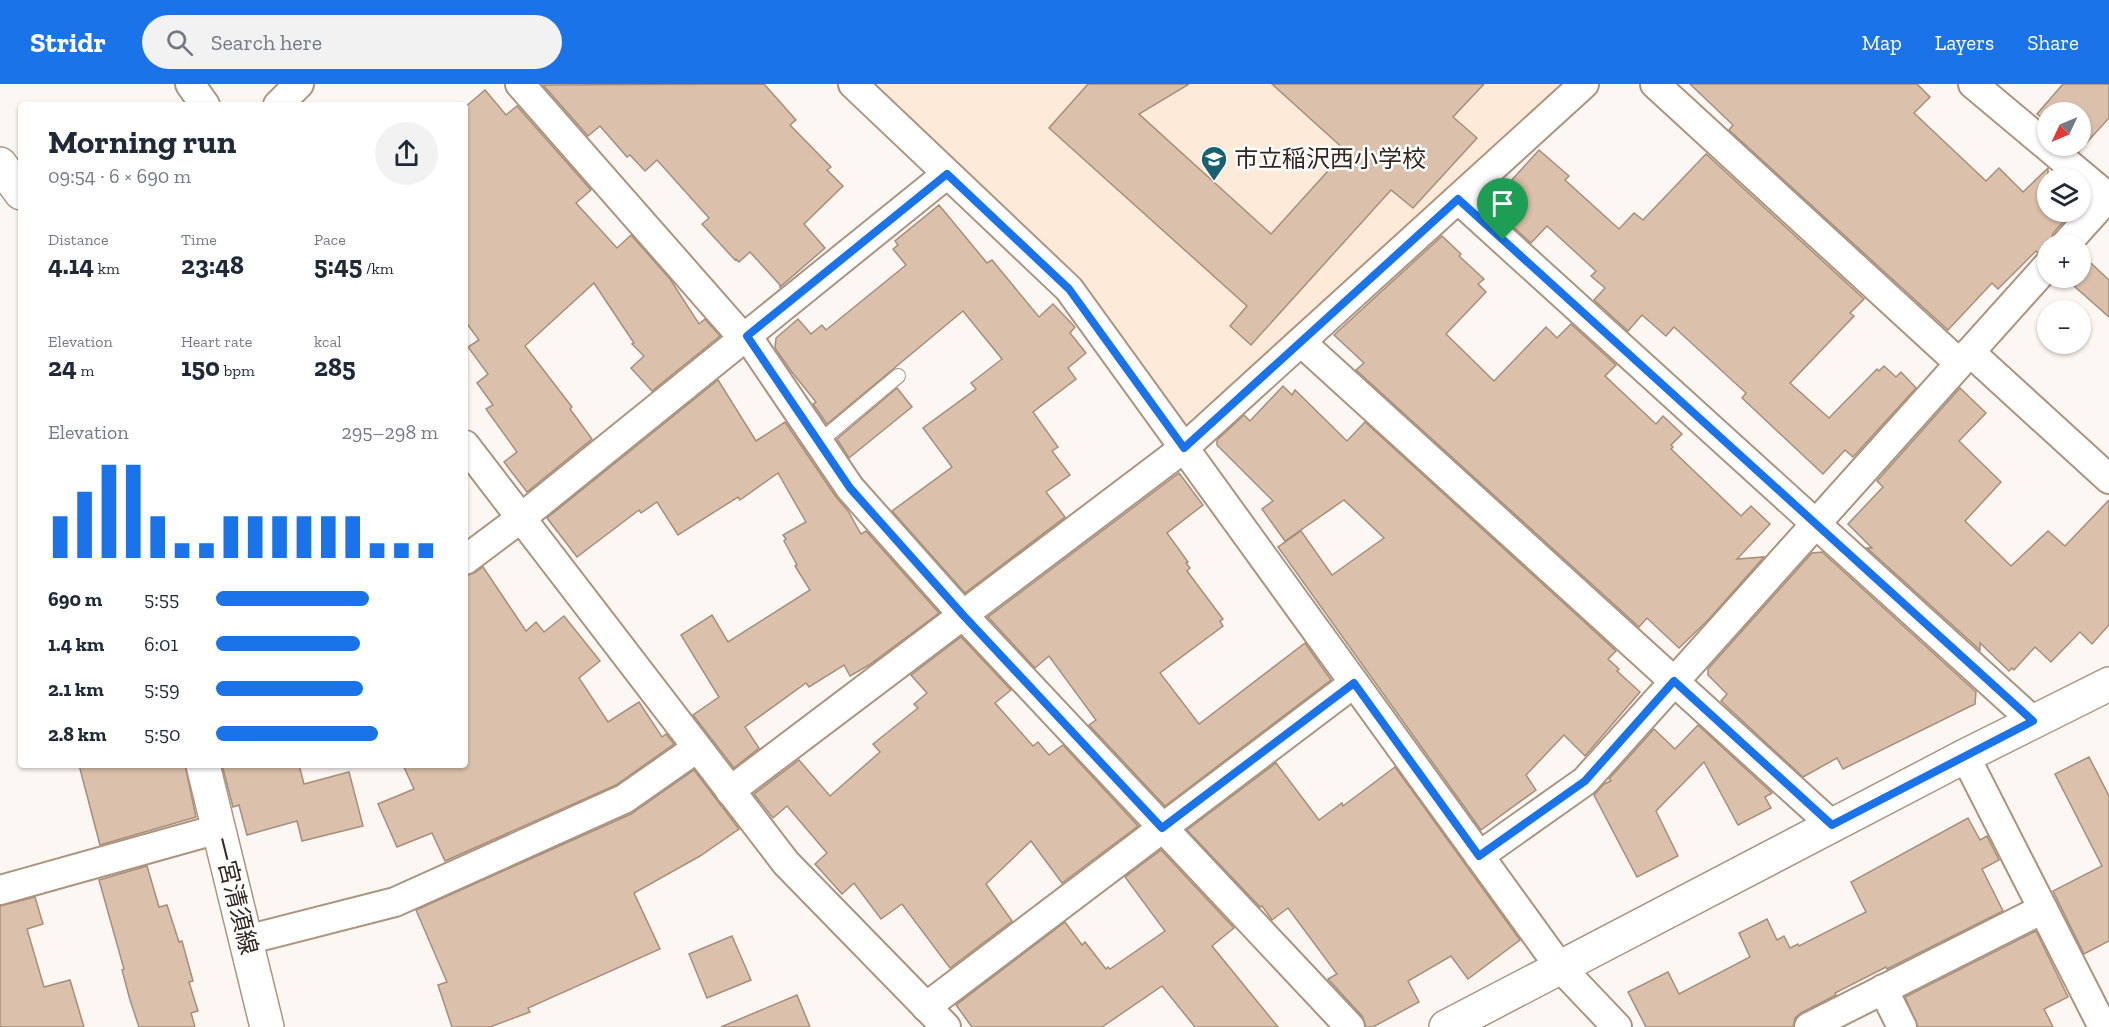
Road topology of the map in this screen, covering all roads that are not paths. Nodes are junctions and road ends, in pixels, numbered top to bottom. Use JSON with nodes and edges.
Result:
{"nodes":[{"id":1,"x":190,"y":84,"type":"edge"},
{"id":2,"x":299,"y":84,"type":"edge"},
{"id":3,"x":520,"y":84,"type":"edge"},
{"id":4,"x":853,"y":84,"type":"edge"},
{"id":5,"x":1584,"y":84,"type":"edge"},
{"id":6,"x":1655,"y":84,"type":"edge"},
{"id":7,"x":1973,"y":84,"type":"edge"},
{"id":8,"x":204,"y":102,"type":"edge"},
{"id":9,"x":281,"y":102,"type":"edge"},
{"id":10,"x":0,"y":164,"type":"edge"},
{"id":11,"x":947,"y":174,"type":"junction"},
{"id":12,"x":18,"y":189,"type":"edge"},
{"id":13,"x":2108,"y":195,"type":"edge"},
{"id":14,"x":1458,"y":199,"type":"junction"},
{"id":15,"x":2075,"y":234,"type":"edge"},
{"id":16,"x":2037,"y":277,"type":"edge"},
{"id":17,"x":745,"y":337,"type":"junction"},
{"id":18,"x":1301,"y":342,"type":"junction"},
{"id":19,"x":1965,"y":357,"type":"junction"},
{"id":20,"x":898,"y":376,"type":"dead end"},
{"id":21,"x":819,"y":442,"type":"junction"},
{"id":22,"x":1184,"y":448,"type":"junction"},
{"id":23,"x":468,"y":449,"type":"edge"},
{"id":24,"x":2109,"y":479,"type":"edge"},
{"id":25,"x":521,"y":518,"type":"junction"},
{"id":26,"x":1816,"y":524,"type":"junction"},
{"id":27,"x":468,"y":558,"type":"edge"},
{"id":28,"x":963,"y":615,"type":"junction"},
{"id":29,"x":1674,"y":681,"type":"junction"},
{"id":30,"x":1354,"y":683,"type":"junction"},
{"id":31,"x":2109,"y":684,"type":"edge"},
{"id":32,"x":2033,"y":721,"type":"junction"},
{"id":33,"x":697,"y":748,"type":"junction"},
{"id":34,"x":1965,"y":756,"type":"junction"},
{"id":35,"x":204,"y":768,"type":"edge"},
{"id":36,"x":730,"y":791,"type":"junction"},
{"id":37,"x":1832,"y":825,"type":"junction"},
{"id":38,"x":1162,"y":828,"type":"junction"},
{"id":39,"x":218,"y":829,"type":"junction"},
{"id":40,"x":1479,"y":856,"type":"junction"},
{"id":41,"x":0,"y":890,"type":"edge"},
{"id":42,"x":2043,"y":909,"type":"junction"},
{"id":43,"x":246,"y":940,"type":"junction"},
{"id":44,"x":1559,"y":966,"type":"junction"},
{"id":45,"x":1883,"y":989,"type":"junction"},
{"id":46,"x":936,"y":1021,"type":"edge"},
{"id":47,"x":265,"y":1027,"type":"edge"},
{"id":48,"x":1350,"y":1027,"type":"edge"},
{"id":49,"x":1446,"y":1027,"type":"edge"},
{"id":50,"x":1617,"y":1027,"type":"edge"},
{"id":51,"x":1809,"y":1027,"type":"edge"},
{"id":52,"x":1902,"y":1027,"type":"edge"},
{"id":53,"x":2103,"y":1027,"type":"edge"}],
"edges":[{"from":1,"to":8,"type":"street"},
{"from":2,"to":9,"type":"street"},
{"from":3,"to":17,"type":"street"},
{"from":4,"to":11,"type":"street"},
{"from":5,"to":14,"type":"street"},
{"from":6,"to":19,"type":"street"},
{"from":7,"to":13,"type":"street"},
{"from":10,"to":12,"type":"street"},
{"from":11,"to":17,"type":"street"},
{"from":11,"to":22,"type":"street"},
{"from":13,"to":15,"type":"street"},
{"from":14,"to":18,"type":"street"},
{"from":14,"to":26,"type":"street"},
{"from":16,"to":19,"type":"street"},
{"from":17,"to":21,"type":"street"},
{"from":17,"to":25,"type":"street"},
{"from":18,"to":22,"type":"street"},
{"from":18,"to":29,"type":"street"},
{"from":19,"to":24,"type":"street"},
{"from":19,"to":26,"type":"street"},
{"from":20,"to":21,"type":"lane"},
{"from":21,"to":28,"type":"street"},
{"from":22,"to":28,"type":"street"},
{"from":22,"to":30,"type":"street"},
{"from":23,"to":25,"type":"street"},
{"from":25,"to":27,"type":"street"},
{"from":25,"to":33,"type":"street"},
{"from":26,"to":29,"type":"street"},
{"from":26,"to":32,"type":"street"},
{"from":28,"to":36,"type":"street"},
{"from":28,"to":38,"type":"street"},
{"from":29,"to":37,"type":"street"},
{"from":29,"to":40,"type":"street"},
{"from":30,"to":38,"type":"street"},
{"from":30,"to":40,"type":"street"},
{"from":31,"to":32,"type":"street"},
{"from":32,"to":34,"type":"street"},
{"from":33,"to":36,"type":"street"},
{"from":33,"to":43,"type":"street"},
{"from":34,"to":37,"type":"street"},
{"from":34,"to":42,"type":"street"},
{"from":35,"to":39,"type":"street","name":"一宮清須線"},
{"from":36,"to":46,"type":"street"},
{"from":37,"to":44,"type":"street"},
{"from":38,"to":46,"type":"street"},
{"from":38,"to":48,"type":"street"},
{"from":39,"to":41,"type":"street"},
{"from":39,"to":43,"type":"street","name":"一宮清須線"},
{"from":40,"to":44,"type":"street"},
{"from":42,"to":45,"type":"street"},
{"from":42,"to":53,"type":"street"},
{"from":43,"to":47,"type":"street","name":"一宮清須線"},
{"from":44,"to":49,"type":"street"},
{"from":44,"to":50,"type":"street"},
{"from":45,"to":51,"type":"street"},
{"from":45,"to":52,"type":"street"}]}
